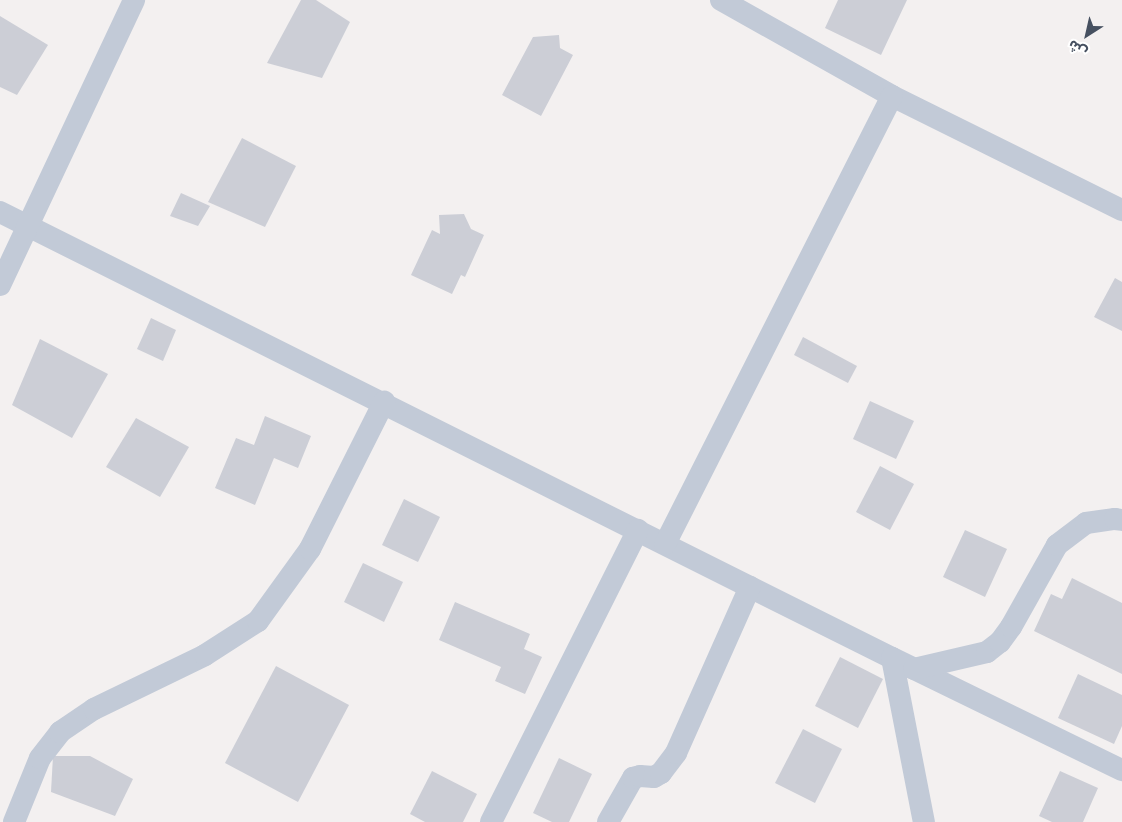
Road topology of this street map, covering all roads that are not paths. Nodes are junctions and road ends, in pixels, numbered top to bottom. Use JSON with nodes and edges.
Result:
{"nodes":[{"id":1,"x":134,"y":0,"type":"edge"},
{"id":2,"x":721,"y":0,"type":"edge"},
{"id":3,"x":892,"y":96,"type":"junction"},
{"id":4,"x":1122,"y":210,"type":"edge"},
{"id":5,"x":0,"y":212,"type":"edge"},
{"id":6,"x":28,"y":227,"type":"junction"},
{"id":7,"x":0,"y":285,"type":"edge"},
{"id":8,"x":384,"y":402,"type":"junction"},
{"id":9,"x":1122,"y":520,"type":"edge"},
{"id":10,"x":638,"y":530,"type":"junction"},
{"id":11,"x":665,"y":544,"type":"junction"},
{"id":12,"x":750,"y":587,"type":"junction"},
{"id":13,"x":892,"y":658,"type":"junction"},
{"id":14,"x":914,"y":669,"type":"junction"},
{"id":15,"x":1122,"y":770,"type":"edge"},
{"id":16,"x":14,"y":822,"type":"edge"},
{"id":17,"x":492,"y":822,"type":"edge"},
{"id":18,"x":608,"y":822,"type":"edge"},
{"id":19,"x":924,"y":822,"type":"edge"}],
"edges":[{"from":1,"to":6,"type":"street"},
{"from":2,"to":3,"type":"street"},
{"from":3,"to":4,"type":"street"},
{"from":3,"to":11,"type":"street"},
{"from":5,"to":6,"type":"street"},
{"from":6,"to":7,"type":"street"},
{"from":6,"to":8,"type":"street"},
{"from":8,"to":10,"type":"street"},
{"from":8,"to":16,"type":"street"},
{"from":9,"to":14,"type":"street"},
{"from":10,"to":11,"type":"street"},
{"from":10,"to":17,"type":"street"},
{"from":11,"to":12,"type":"street"},
{"from":12,"to":13,"type":"street"},
{"from":12,"to":18,"type":"street"},
{"from":13,"to":14,"type":"street"},
{"from":13,"to":19,"type":"street"},
{"from":14,"to":15,"type":"street"}]}
